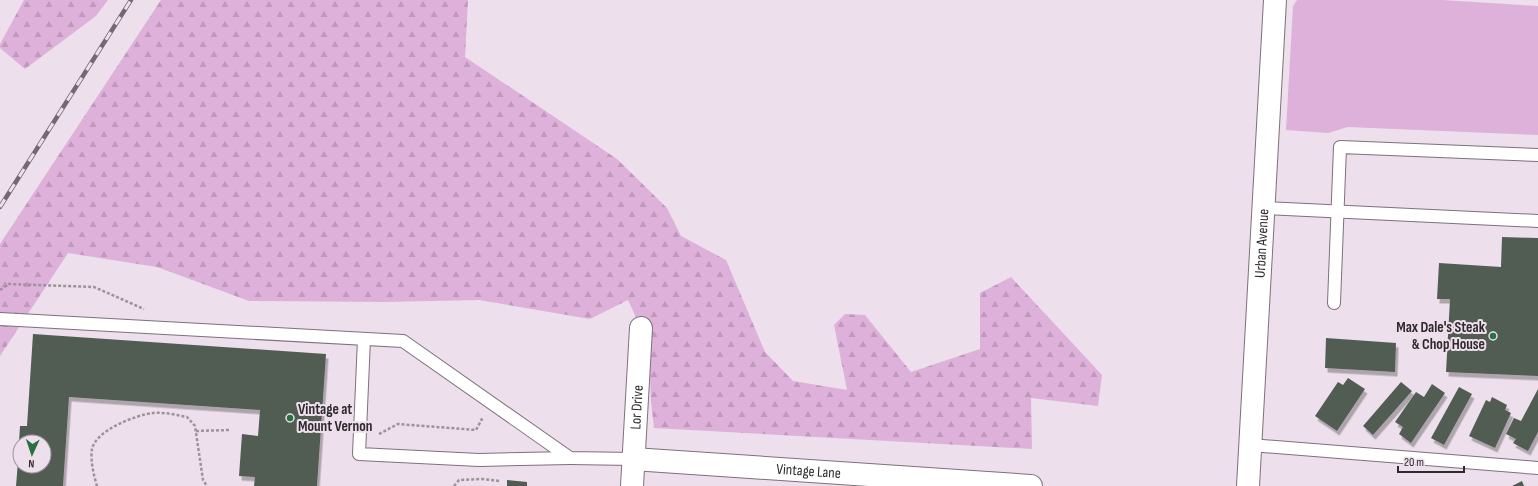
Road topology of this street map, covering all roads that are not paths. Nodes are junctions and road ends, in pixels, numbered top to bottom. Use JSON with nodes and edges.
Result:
{"nodes":[{"id":1,"x":1275,"y":0,"type":"edge"},
{"id":2,"x":1538,"y":155,"type":"edge"},
{"id":3,"x":1263,"y":208,"type":"junction"},
{"id":4,"x":1337,"y":212,"type":"junction"},
{"id":5,"x":1538,"y":221,"type":"edge"},
{"id":6,"x":1334,"y":303,"type":"dead end"},
{"id":7,"x":0,"y":319,"type":"edge"},
{"id":8,"x":641,"y":328,"type":"dead end"},
{"id":9,"x":364,"y":339,"type":"junction"},
{"id":10,"x":1250,"y":446,"type":"junction"},
{"id":11,"x":570,"y":458,"type":"junction"},
{"id":12,"x":633,"y":459,"type":"junction"},
{"id":13,"x":1538,"y":468,"type":"edge"},
{"id":14,"x":632,"y":486,"type":"edge"},
{"id":15,"x":1031,"y":486,"type":"edge"},
{"id":16,"x":1248,"y":486,"type":"edge"}],
"edges":[{"from":1,"to":3,"type":"street","name":"Urban Avenue"},
{"from":2,"to":4,"type":"lane"},
{"from":3,"to":4,"type":"lane"},
{"from":3,"to":10,"type":"street","name":"Urban Avenue"},
{"from":4,"to":5,"type":"lane"},
{"from":4,"to":6,"type":"lane"},
{"from":7,"to":9,"type":"lane"},
{"from":8,"to":12,"type":"street","name":"Lor Drive"},
{"from":9,"to":11,"type":"lane"},
{"from":9,"to":11,"type":"lane"},
{"from":10,"to":13,"type":"lane"},
{"from":10,"to":16,"type":"street","name":"Urban Avenue"},
{"from":11,"to":12,"type":"lane"},
{"from":12,"to":14,"type":"street","name":"Lor Drive"},
{"from":12,"to":15,"type":"street","name":"Vintage Lane"}]}
